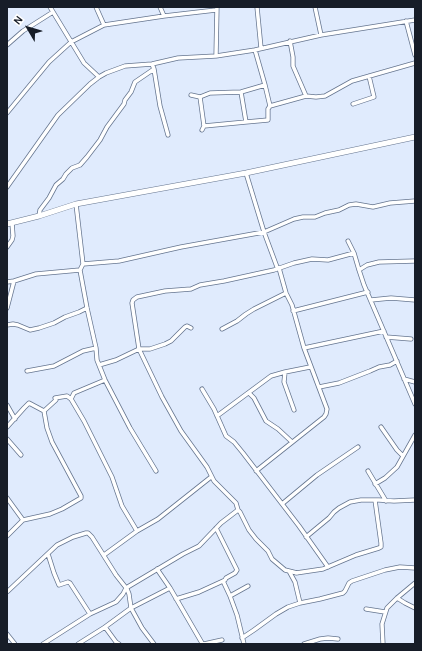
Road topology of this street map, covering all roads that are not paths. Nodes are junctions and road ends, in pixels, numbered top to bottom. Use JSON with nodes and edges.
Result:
{"nodes":[{"id":1,"x":50,"y":7,"type":"edge"},
{"id":2,"x":96,"y":7,"type":"edge"},
{"id":3,"x":160,"y":7,"type":"edge"},
{"id":4,"x":257,"y":7,"type":"edge"},
{"id":5,"x":315,"y":7,"type":"edge"},
{"id":6,"x":217,"y":8,"type":"edge"},
{"id":7,"x":53,"y":12,"type":"junction"},
{"id":8,"x":164,"y":16,"type":"junction"},
{"id":9,"x":415,"y":20,"type":"edge"},
{"id":10,"x":406,"y":21,"type":"junction"},
{"id":11,"x":104,"y":25,"type":"junction"},
{"id":12,"x":321,"y":35,"type":"junction"},
{"id":13,"x":71,"y":42,"type":"junction"},
{"id":14,"x":290,"y":42,"type":"junction"},
{"id":15,"x":7,"y":45,"type":"edge"},
{"id":16,"x":261,"y":48,"type":"junction"},
{"id":17,"x":255,"y":50,"type":"junction"},
{"id":18,"x":216,"y":56,"type":"junction"},
{"id":19,"x":415,"y":56,"type":"edge"},
{"id":20,"x":415,"y":63,"type":"edge"},
{"id":21,"x":152,"y":64,"type":"junction"},
{"id":22,"x":154,"y":69,"type":"junction"},
{"id":23,"x":369,"y":76,"type":"junction"},
{"id":24,"x":99,"y":77,"type":"junction"},
{"id":25,"x":265,"y":85,"type":"junction"},
{"id":26,"x":241,"y":92,"type":"junction"},
{"id":27,"x":191,"y":95,"type":"dead end"},
{"id":28,"x":306,"y":96,"type":"junction"},
{"id":29,"x":200,"y":97,"type":"junction"},
{"id":30,"x":353,"y":104,"type":"dead end"},
{"id":31,"x":270,"y":106,"type":"junction"},
{"id":32,"x":7,"y":113,"type":"edge"},
{"id":33,"x":246,"y":122,"type":"junction"},
{"id":34,"x":204,"y":126,"type":"junction"},
{"id":35,"x":202,"y":130,"type":"dead end"},
{"id":36,"x":168,"y":135,"type":"dead end"},
{"id":37,"x":415,"y":137,"type":"edge"},
{"id":38,"x":313,"y":157,"type":"dead end"},
{"id":39,"x":246,"y":173,"type":"junction"},
{"id":40,"x":7,"y":186,"type":"edge"},
{"id":41,"x":415,"y":200,"type":"edge"},
{"id":42,"x":76,"y":204,"type":"junction"},
{"id":43,"x":39,"y":216,"type":"junction"},
{"id":44,"x":10,"y":223,"type":"edge"},
{"id":45,"x":264,"y":232,"type":"junction"},
{"id":46,"x":348,"y":242,"type":"dead end"},
{"id":47,"x":7,"y":247,"type":"edge"},
{"id":48,"x":354,"y":253,"type":"junction"},
{"id":49,"x":415,"y":261,"type":"edge"},
{"id":50,"x":83,"y":264,"type":"junction"},
{"id":51,"x":279,"y":268,"type":"junction"},
{"id":52,"x":80,"y":270,"type":"junction"},
{"id":53,"x":359,"y":270,"type":"junction"},
{"id":54,"x":14,"y":281,"type":"junction"},
{"id":55,"x":7,"y":282,"type":"edge"},
{"id":56,"x":368,"y":292,"type":"junction"},
{"id":57,"x":286,"y":293,"type":"junction"},
{"id":58,"x":371,"y":300,"type":"junction"},
{"id":59,"x":415,"y":300,"type":"edge"},
{"id":60,"x":7,"y":308,"type":"edge"},
{"id":61,"x":87,"y":308,"type":"junction"},
{"id":62,"x":293,"y":311,"type":"junction"},
{"id":63,"x":7,"y":325,"type":"edge"},
{"id":64,"x":191,"y":328,"type":"dead end"},
{"id":65,"x":222,"y":329,"type":"dead end"},
{"id":66,"x":384,"y":331,"type":"junction"},
{"id":67,"x":386,"y":337,"type":"junction"},
{"id":68,"x":411,"y":339,"type":"dead end"},
{"id":69,"x":96,"y":348,"type":"junction"},
{"id":70,"x":304,"y":348,"type":"junction"},
{"id":71,"x":139,"y":349,"type":"junction"},
{"id":72,"x":396,"y":361,"type":"junction"},
{"id":73,"x":99,"y":365,"type":"junction"},
{"id":74,"x":310,"y":367,"type":"junction"},
{"id":75,"x":27,"y":371,"type":"dead end"},
{"id":76,"x":285,"y":372,"type":"junction"},
{"id":77,"x":404,"y":379,"type":"junction"},
{"id":78,"x":105,"y":380,"type":"junction"},
{"id":79,"x":415,"y":382,"type":"edge"},
{"id":80,"x":319,"y":387,"type":"junction"},
{"id":81,"x":202,"y":388,"type":"dead end"},
{"id":82,"x":74,"y":393,"type":"junction"},
{"id":83,"x":249,"y":393,"type":"junction"},
{"id":84,"x":67,"y":396,"type":"junction"},
{"id":85,"x":71,"y":399,"type":"junction"},
{"id":86,"x":415,"y":404,"type":"edge"},
{"id":87,"x":7,"y":405,"type":"edge"},
{"id":88,"x":294,"y":410,"type":"dead end"},
{"id":89,"x":44,"y":411,"type":"junction"},
{"id":90,"x":217,"y":416,"type":"junction"},
{"id":91,"x":15,"y":419,"type":"junction"},
{"id":92,"x":7,"y":426,"type":"edge"},
{"id":93,"x":381,"y":427,"type":"dead end"},
{"id":94,"x":415,"y":435,"type":"edge"},
{"id":95,"x":7,"y":439,"type":"edge"},
{"id":96,"x":292,"y":442,"type":"junction"},
{"id":97,"x":358,"y":447,"type":"dead end"},
{"id":98,"x":21,"y":455,"type":"dead end"},
{"id":99,"x":403,"y":456,"type":"junction"},
{"id":100,"x":156,"y":471,"type":"dead end"},
{"id":101,"x":256,"y":471,"type":"junction"},
{"id":102,"x":368,"y":471,"type":"dead end"},
{"id":103,"x":212,"y":477,"type":"junction"},
{"id":104,"x":375,"y":484,"type":"junction"},
{"id":105,"x":7,"y":498,"type":"edge"},
{"id":106,"x":375,"y":500,"type":"junction"},
{"id":107,"x":415,"y":500,"type":"edge"},
{"id":108,"x":386,"y":501,"type":"junction"},
{"id":109,"x":282,"y":504,"type":"junction"},
{"id":110,"x":238,"y":510,"type":"junction"},
{"id":111,"x":23,"y":520,"type":"junction"},
{"id":112,"x":216,"y":528,"type":"junction"},
{"id":113,"x":137,"y":531,"type":"junction"},
{"id":114,"x":7,"y":536,"type":"edge"},
{"id":115,"x":306,"y":537,"type":"junction"},
{"id":116,"x":48,"y":554,"type":"junction"},
{"id":117,"x":104,"y":555,"type":"junction"},
{"id":118,"x":328,"y":567,"type":"junction"},
{"id":119,"x":415,"y":568,"type":"edge"},
{"id":120,"x":157,"y":569,"type":"junction"},
{"id":121,"x":289,"y":571,"type":"junction"},
{"id":122,"x":297,"y":573,"type":"junction"},
{"id":123,"x":223,"y":581,"type":"junction"},
{"id":124,"x":295,"y":582,"type":"junction"},
{"id":125,"x":415,"y":583,"type":"edge"},
{"id":126,"x":248,"y":586,"type":"dead end"},
{"id":127,"x":126,"y":588,"type":"junction"},
{"id":128,"x":170,"y":588,"type":"junction"},
{"id":129,"x":7,"y":592,"type":"edge"},
{"id":130,"x":230,"y":596,"type":"junction"},
{"id":131,"x":397,"y":598,"type":"junction"},
{"id":132,"x":176,"y":599,"type":"junction"},
{"id":133,"x":300,"y":603,"type":"junction"},
{"id":134,"x":131,"y":608,"type":"junction"},
{"id":135,"x":415,"y":608,"type":"edge"},
{"id":136,"x":366,"y":609,"type":"dead end"},
{"id":137,"x":385,"y":612,"type":"junction"},
{"id":138,"x":90,"y":614,"type":"junction"},
{"id":139,"x":105,"y":627,"type":"junction"},
{"id":140,"x":7,"y":634,"type":"edge"},
{"id":141,"x":242,"y":638,"type":"junction"},
{"id":142,"x":338,"y":639,"type":"dead end"},
{"id":143,"x":222,"y":640,"type":"dead end"},
{"id":144,"x":15,"y":644,"type":"edge"},
{"id":145,"x":43,"y":644,"type":"edge"},
{"id":146,"x":78,"y":644,"type":"edge"},
{"id":147,"x":119,"y":644,"type":"edge"},
{"id":148,"x":154,"y":644,"type":"edge"},
{"id":149,"x":244,"y":644,"type":"edge"},
{"id":150,"x":304,"y":644,"type":"edge"},
{"id":151,"x":383,"y":644,"type":"edge"}],
"edges":[{"from":1,"to":7,"type":"street"},
{"from":2,"to":11,"type":"street"},
{"from":3,"to":8,"type":"street"},
{"from":4,"to":16,"type":"street"},
{"from":5,"to":12,"type":"street"},
{"from":6,"to":8,"type":"street"},
{"from":6,"to":18,"type":"street"},
{"from":7,"to":13,"type":"street"},
{"from":7,"to":15,"type":"street"},
{"from":8,"to":11,"type":"street"},
{"from":9,"to":10,"type":"street"},
{"from":10,"to":12,"type":"street"},
{"from":10,"to":19,"type":"street"},
{"from":11,"to":13,"type":"street"},
{"from":12,"to":14,"type":"street"},
{"from":13,"to":24,"type":"street"},
{"from":13,"to":32,"type":"street"},
{"from":14,"to":16,"type":"street"},
{"from":14,"to":28,"type":"street"},
{"from":16,"to":17,"type":"street"},
{"from":17,"to":18,"type":"street"},
{"from":17,"to":25,"type":"street"},
{"from":18,"to":21,"type":"street"},
{"from":20,"to":23,"type":"street"},
{"from":21,"to":22,"type":"street"},
{"from":21,"to":24,"type":"street"},
{"from":22,"to":36,"type":"street"},
{"from":22,"to":43,"type":"street"},
{"from":23,"to":28,"type":"street"},
{"from":23,"to":30,"type":"street"},
{"from":24,"to":40,"type":"street"},
{"from":25,"to":26,"type":"street"},
{"from":25,"to":31,"type":"street"},
{"from":26,"to":29,"type":"street"},
{"from":26,"to":33,"type":"street"},
{"from":27,"to":29,"type":"street"},
{"from":28,"to":31,"type":"street"},
{"from":29,"to":34,"type":"street"},
{"from":31,"to":33,"type":"street"},
{"from":33,"to":34,"type":"street"},
{"from":34,"to":35,"type":"street"},
{"from":37,"to":38,"type":"street"},
{"from":37,"to":39,"type":"street"},
{"from":39,"to":42,"type":"street"},
{"from":39,"to":45,"type":"street"},
{"from":41,"to":45,"type":"street"},
{"from":42,"to":43,"type":"street"},
{"from":42,"to":50,"type":"street"},
{"from":43,"to":44,"type":"street"},
{"from":44,"to":47,"type":"street"},
{"from":45,"to":50,"type":"street"},
{"from":45,"to":51,"type":"street"},
{"from":46,"to":48,"type":"street"},
{"from":48,"to":51,"type":"street"},
{"from":48,"to":53,"type":"street"},
{"from":49,"to":53,"type":"street"},
{"from":50,"to":52,"type":"street"},
{"from":51,"to":57,"type":"street"},
{"from":51,"to":71,"type":"street"},
{"from":52,"to":54,"type":"street"},
{"from":52,"to":61,"type":"street"},
{"from":53,"to":56,"type":"street"},
{"from":54,"to":55,"type":"street"},
{"from":54,"to":60,"type":"street"},
{"from":56,"to":58,"type":"street"},
{"from":56,"to":62,"type":"street"},
{"from":57,"to":62,"type":"street"},
{"from":57,"to":65,"type":"street"},
{"from":58,"to":59,"type":"street"},
{"from":58,"to":66,"type":"street"},
{"from":61,"to":63,"type":"street"},
{"from":61,"to":69,"type":"street"},
{"from":62,"to":70,"type":"street"},
{"from":64,"to":71,"type":"street"},
{"from":66,"to":67,"type":"street"},
{"from":66,"to":70,"type":"street"},
{"from":67,"to":68,"type":"street"},
{"from":67,"to":72,"type":"street"},
{"from":69,"to":73,"type":"street"},
{"from":69,"to":75,"type":"street"},
{"from":70,"to":74,"type":"street"},
{"from":71,"to":73,"type":"street"},
{"from":71,"to":103,"type":"street"},
{"from":72,"to":77,"type":"street"},
{"from":72,"to":80,"type":"street"},
{"from":73,"to":78,"type":"street"},
{"from":74,"to":76,"type":"street"},
{"from":74,"to":80,"type":"street"},
{"from":76,"to":83,"type":"street"},
{"from":76,"to":88,"type":"street"},
{"from":77,"to":79,"type":"street"},
{"from":77,"to":86,"type":"street"},
{"from":78,"to":82,"type":"street"},
{"from":78,"to":100,"type":"street"},
{"from":80,"to":96,"type":"street"},
{"from":81,"to":90,"type":"street"},
{"from":82,"to":84,"type":"street"},
{"from":82,"to":85,"type":"street"},
{"from":83,"to":90,"type":"street"},
{"from":83,"to":96,"type":"street"},
{"from":84,"to":85,"type":"street"},
{"from":84,"to":89,"type":"street"},
{"from":85,"to":113,"type":"street"},
{"from":87,"to":91,"type":"street"},
{"from":89,"to":91,"type":"street"},
{"from":89,"to":111,"type":"street"},
{"from":90,"to":101,"type":"street"},
{"from":91,"to":92,"type":"street"},
{"from":93,"to":99,"type":"street"},
{"from":94,"to":99,"type":"street"},
{"from":95,"to":98,"type":"street"},
{"from":96,"to":101,"type":"street"},
{"from":97,"to":109,"type":"street"},
{"from":99,"to":104,"type":"street"},
{"from":101,"to":109,"type":"street"},
{"from":102,"to":104,"type":"street"},
{"from":103,"to":110,"type":"street"},
{"from":103,"to":113,"type":"street"},
{"from":104,"to":108,"type":"street"},
{"from":105,"to":111,"type":"street"},
{"from":106,"to":108,"type":"street"},
{"from":106,"to":115,"type":"street"},
{"from":106,"to":118,"type":"street"},
{"from":107,"to":108,"type":"street"},
{"from":109,"to":115,"type":"street"},
{"from":110,"to":112,"type":"street"},
{"from":110,"to":121,"type":"street"},
{"from":111,"to":114,"type":"street"},
{"from":112,"to":120,"type":"street"},
{"from":112,"to":123,"type":"street"},
{"from":113,"to":117,"type":"street"},
{"from":115,"to":118,"type":"street"},
{"from":116,"to":117,"type":"street"},
{"from":116,"to":129,"type":"street"},
{"from":116,"to":138,"type":"street"},
{"from":117,"to":127,"type":"street"},
{"from":118,"to":122,"type":"street"},
{"from":119,"to":133,"type":"street"},
{"from":120,"to":127,"type":"street"},
{"from":120,"to":128,"type":"street"},
{"from":121,"to":122,"type":"street"},
{"from":121,"to":124,"type":"street"},
{"from":122,"to":124,"type":"street"},
{"from":123,"to":130,"type":"street"},
{"from":123,"to":132,"type":"street"},
{"from":124,"to":133,"type":"street"},
{"from":125,"to":131,"type":"street"},
{"from":126,"to":130,"type":"street"},
{"from":127,"to":134,"type":"street"},
{"from":127,"to":138,"type":"street"},
{"from":128,"to":132,"type":"street"},
{"from":128,"to":134,"type":"street"},
{"from":130,"to":141,"type":"street"},
{"from":131,"to":135,"type":"street"},
{"from":131,"to":137,"type":"street"},
{"from":132,"to":143,"type":"street"},
{"from":133,"to":141,"type":"street"},
{"from":134,"to":139,"type":"street"},
{"from":134,"to":148,"type":"street"},
{"from":136,"to":137,"type":"street"},
{"from":137,"to":151,"type":"street"},
{"from":138,"to":145,"type":"street"},
{"from":139,"to":146,"type":"street"},
{"from":139,"to":147,"type":"street"},
{"from":140,"to":144,"type":"street"},
{"from":141,"to":149,"type":"street"},
{"from":142,"to":150,"type":"street"}]}
